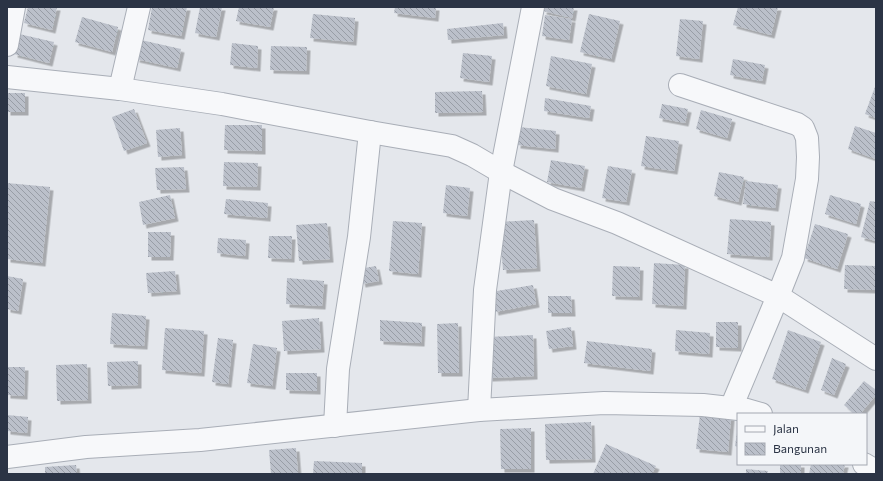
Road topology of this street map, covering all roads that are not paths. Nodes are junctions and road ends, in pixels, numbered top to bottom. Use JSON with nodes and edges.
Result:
{"nodes":[{"id":1,"x":14,"y":7,"type":"edge"},
{"id":2,"x":139,"y":7,"type":"edge"},
{"id":3,"x":533,"y":7,"type":"edge"},
{"id":4,"x":7,"y":45,"type":"edge"},
{"id":5,"x":7,"y":77,"type":"edge"},
{"id":6,"x":680,"y":85,"type":"dead end"},
{"id":7,"x":120,"y":89,"type":"junction"},
{"id":8,"x":370,"y":132,"type":"junction"},
{"id":9,"x":501,"y":172,"type":"junction"},
{"id":10,"x":778,"y":296,"type":"junction"},
{"id":11,"x":876,"y":359,"type":"edge"},
{"id":12,"x":731,"y":408,"type":"junction"},
{"id":13,"x":479,"y":410,"type":"junction"},
{"id":14,"x":758,"y":413,"type":"edge"},
{"id":15,"x":335,"y":426,"type":"junction"},
{"id":16,"x":7,"y":457,"type":"edge"},
{"id":17,"x":866,"y":465,"type":"edge"},
{"id":18,"x":876,"y":471,"type":"edge"}],
"edges":[{"from":1,"to":4,"type":"street"},
{"from":2,"to":7,"type":"street"},
{"from":3,"to":9,"type":"street"},
{"from":5,"to":7,"type":"street"},
{"from":6,"to":10,"type":"street"},
{"from":7,"to":8,"type":"street"},
{"from":8,"to":9,"type":"street"},
{"from":8,"to":15,"type":"street"},
{"from":9,"to":10,"type":"street"},
{"from":9,"to":13,"type":"street"},
{"from":10,"to":11,"type":"street"},
{"from":10,"to":12,"type":"street"},
{"from":12,"to":13,"type":"street"},
{"from":12,"to":14,"type":"street"},
{"from":13,"to":15,"type":"street"},
{"from":15,"to":16,"type":"street"},
{"from":17,"to":18,"type":"street"}]}
